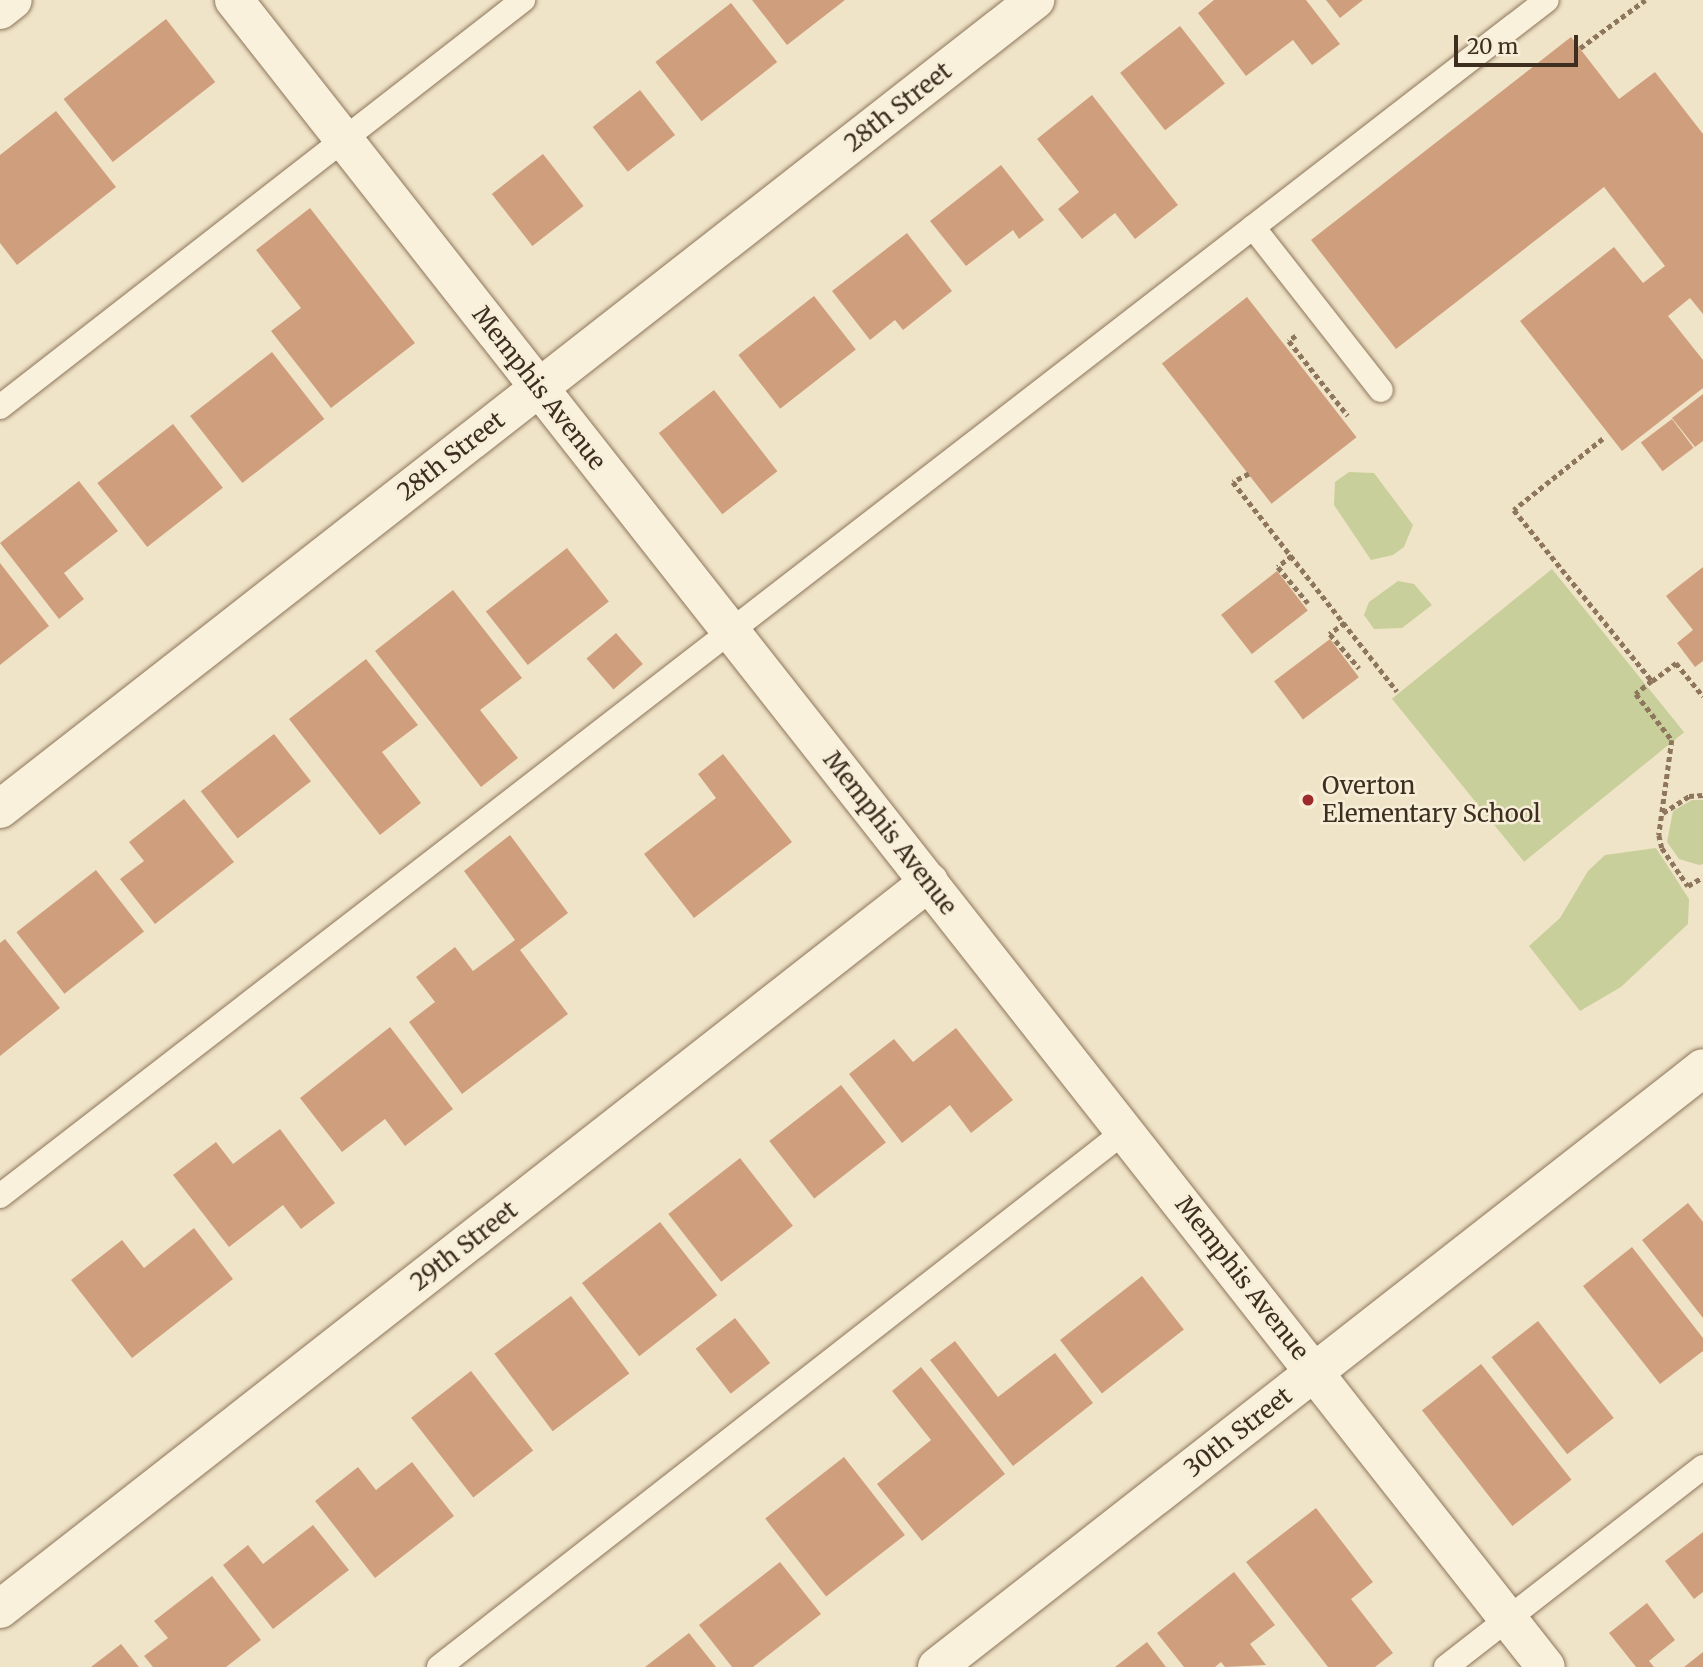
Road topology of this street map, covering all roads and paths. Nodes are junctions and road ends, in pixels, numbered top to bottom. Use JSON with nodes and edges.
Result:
{"nodes":[{"id":1,"x":13,"y":0,"type":"edge"},
{"id":2,"x":234,"y":0,"type":"edge"},
{"id":3,"x":523,"y":0,"type":"edge"},
{"id":4,"x":1035,"y":0,"type":"edge"},
{"id":5,"x":1547,"y":0,"type":"edge"},
{"id":6,"x":1645,"y":0,"type":"edge"},
{"id":7,"x":0,"y":10,"type":"edge"},
{"id":8,"x":1580,"y":48,"type":"dead end"},
{"id":9,"x":344,"y":140,"type":"junction"},
{"id":10,"x":1253,"y":227,"type":"junction"},
{"id":11,"x":538,"y":388,"type":"junction"},
{"id":12,"x":1381,"y":390,"type":"dead end"},
{"id":13,"x":0,"y":407,"type":"edge"},
{"id":14,"x":1603,"y":439,"type":"dead end"},
{"id":15,"x":1249,"y":474,"type":"dead end"},
{"id":16,"x":1292,"y":556,"type":"junction"},
{"id":17,"x":1308,"y":603,"type":"dead end"},
{"id":18,"x":1345,"y":623,"type":"junction"},
{"id":19,"x":730,"y":631,"type":"junction"},
{"id":20,"x":1359,"y":668,"type":"dead end"},
{"id":21,"x":1652,"y":681,"type":"junction"},
{"id":22,"x":1397,"y":691,"type":"dead end"},
{"id":23,"x":1703,"y":696,"type":"edge"},
{"id":24,"x":1703,"y":795,"type":"edge"},
{"id":25,"x":0,"y":809,"type":"edge"},
{"id":26,"x":1662,"y":814,"type":"junction"},
{"id":27,"x":1703,"y":877,"type":"edge"},
{"id":28,"x":929,"y":882,"type":"junction"},
{"id":29,"x":1703,"y":1068,"type":"edge"},
{"id":30,"x":1125,"y":1130,"type":"junction"},
{"id":31,"x":0,"y":1196,"type":"edge"},
{"id":32,"x":1316,"y":1371,"type":"junction"},
{"id":33,"x":1703,"y":1466,"type":"edge"},
{"id":34,"x":0,"y":1609,"type":"edge"},
{"id":35,"x":1508,"y":1619,"type":"junction"},
{"id":36,"x":439,"y":1667,"type":"edge"},
{"id":37,"x":937,"y":1667,"type":"edge"},
{"id":38,"x":1446,"y":1667,"type":"edge"},
{"id":39,"x":1546,"y":1667,"type":"edge"}],
"edges":[{"from":1,"to":7,"type":"street"},
{"from":2,"to":9,"type":"street","name":"Memphis Avenue"},
{"from":3,"to":9,"type":"lane"},
{"from":4,"to":11,"type":"street","name":"28th Street"},
{"from":5,"to":10,"type":"lane"},
{"from":6,"to":8,"type":"path"},
{"from":9,"to":11,"type":"street","name":"Memphis Avenue"},
{"from":9,"to":13,"type":"lane"},
{"from":10,"to":12,"type":"lane"},
{"from":10,"to":19,"type":"lane"},
{"from":11,"to":19,"type":"street","name":"Memphis Avenue"},
{"from":11,"to":25,"type":"street","name":"28th Street"},
{"from":14,"to":21,"type":"path"},
{"from":15,"to":16,"type":"path"},
{"from":16,"to":17,"type":"path"},
{"from":16,"to":18,"type":"path"},
{"from":18,"to":20,"type":"path"},
{"from":18,"to":22,"type":"path"},
{"from":19,"to":28,"type":"street","name":"Memphis Avenue"},
{"from":19,"to":31,"type":"lane"},
{"from":21,"to":23,"type":"path"},
{"from":21,"to":26,"type":"path"},
{"from":24,"to":26,"type":"path"},
{"from":26,"to":27,"type":"path"},
{"from":28,"to":30,"type":"street","name":"Memphis Avenue"},
{"from":28,"to":34,"type":"street","name":"29th Street"},
{"from":29,"to":32,"type":"street","name":"30th Street"},
{"from":30,"to":32,"type":"street","name":"Memphis Avenue"},
{"from":30,"to":36,"type":"lane"},
{"from":32,"to":35,"type":"street","name":"Memphis Avenue"},
{"from":32,"to":37,"type":"street","name":"30th Street"},
{"from":33,"to":35,"type":"lane"},
{"from":35,"to":38,"type":"lane"},
{"from":35,"to":39,"type":"street","name":"Memphis Avenue"}]}
